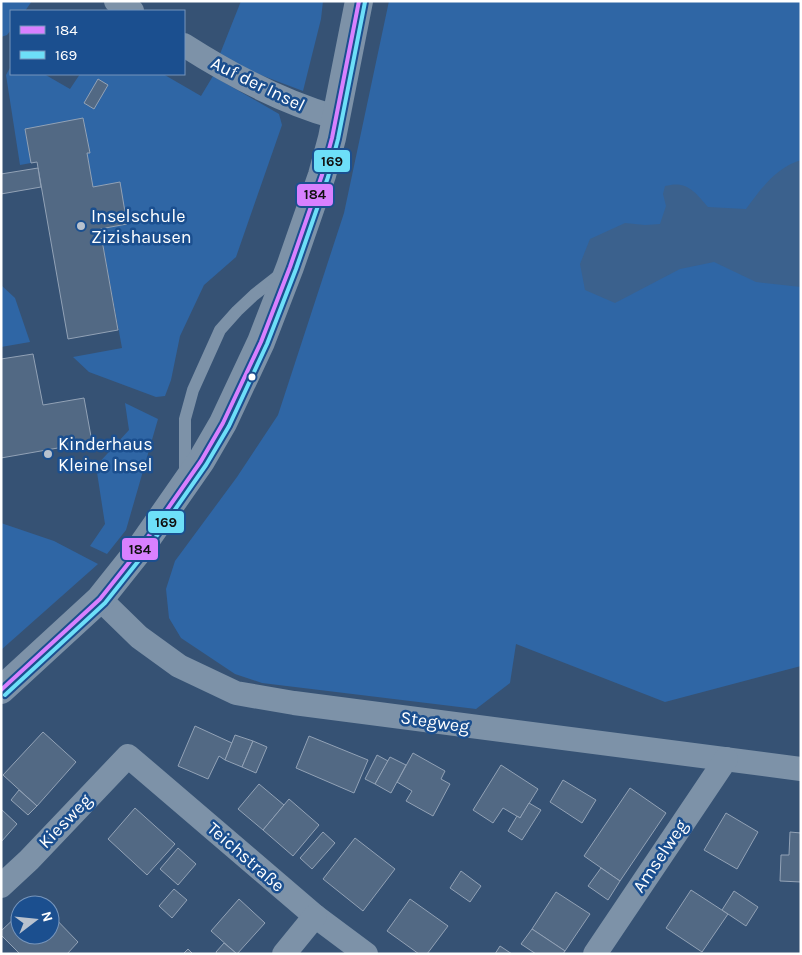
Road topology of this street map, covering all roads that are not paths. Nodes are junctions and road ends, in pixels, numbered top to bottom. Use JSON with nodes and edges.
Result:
{"nodes":[{"id":1,"x":116,"y":1,"type":"edge"},
{"id":2,"x":357,"y":8,"type":"edge"},
{"id":3,"x":130,"y":10,"type":"edge"},
{"id":4,"x":185,"y":46,"type":"edge"},
{"id":5,"x":335,"y":117,"type":"junction"},
{"id":6,"x":290,"y":267,"type":"junction"},
{"id":7,"x":185,"y":484,"type":"junction"},
{"id":8,"x":100,"y":599,"type":"junction"},
{"id":9,"x":1,"y":690,"type":"edge"},
{"id":10,"x":128,"y":756,"type":"joint"},
{"id":11,"x":726,"y":759,"type":"junction"},
{"id":12,"x":801,"y":769,"type":"edge"},
{"id":13,"x":1,"y":886,"type":"edge"},
{"id":14,"x":315,"y":916,"type":"junction"},
{"id":15,"x":284,"y":954,"type":"edge"},
{"id":16,"x":366,"y":954,"type":"edge"},
{"id":17,"x":595,"y":954,"type":"edge"}],
"edges":[{"from":1,"to":3,"type":"street"},
{"from":2,"to":5,"type":"street"},
{"from":4,"to":5,"type":"street","name":"Auf der Insel"},
{"from":5,"to":6,"type":"street"},
{"from":6,"to":7,"type":"street"},
{"from":6,"to":7,"type":"lane"},
{"from":7,"to":8,"type":"street"},
{"from":8,"to":9,"type":"street"},
{"from":8,"to":11,"type":"street","name":"Stegweg"},
{"from":10,"to":13,"type":"street","name":"Kiesweg"},
{"from":10,"to":14,"type":"street","name":"Teichstraße"},
{"from":11,"to":12,"type":"street","name":"Stegweg"},
{"from":11,"to":17,"type":"street","name":"Amselweg"},
{"from":14,"to":15,"type":"street"},
{"from":14,"to":16,"type":"street","name":"Teichstraße"}]}
